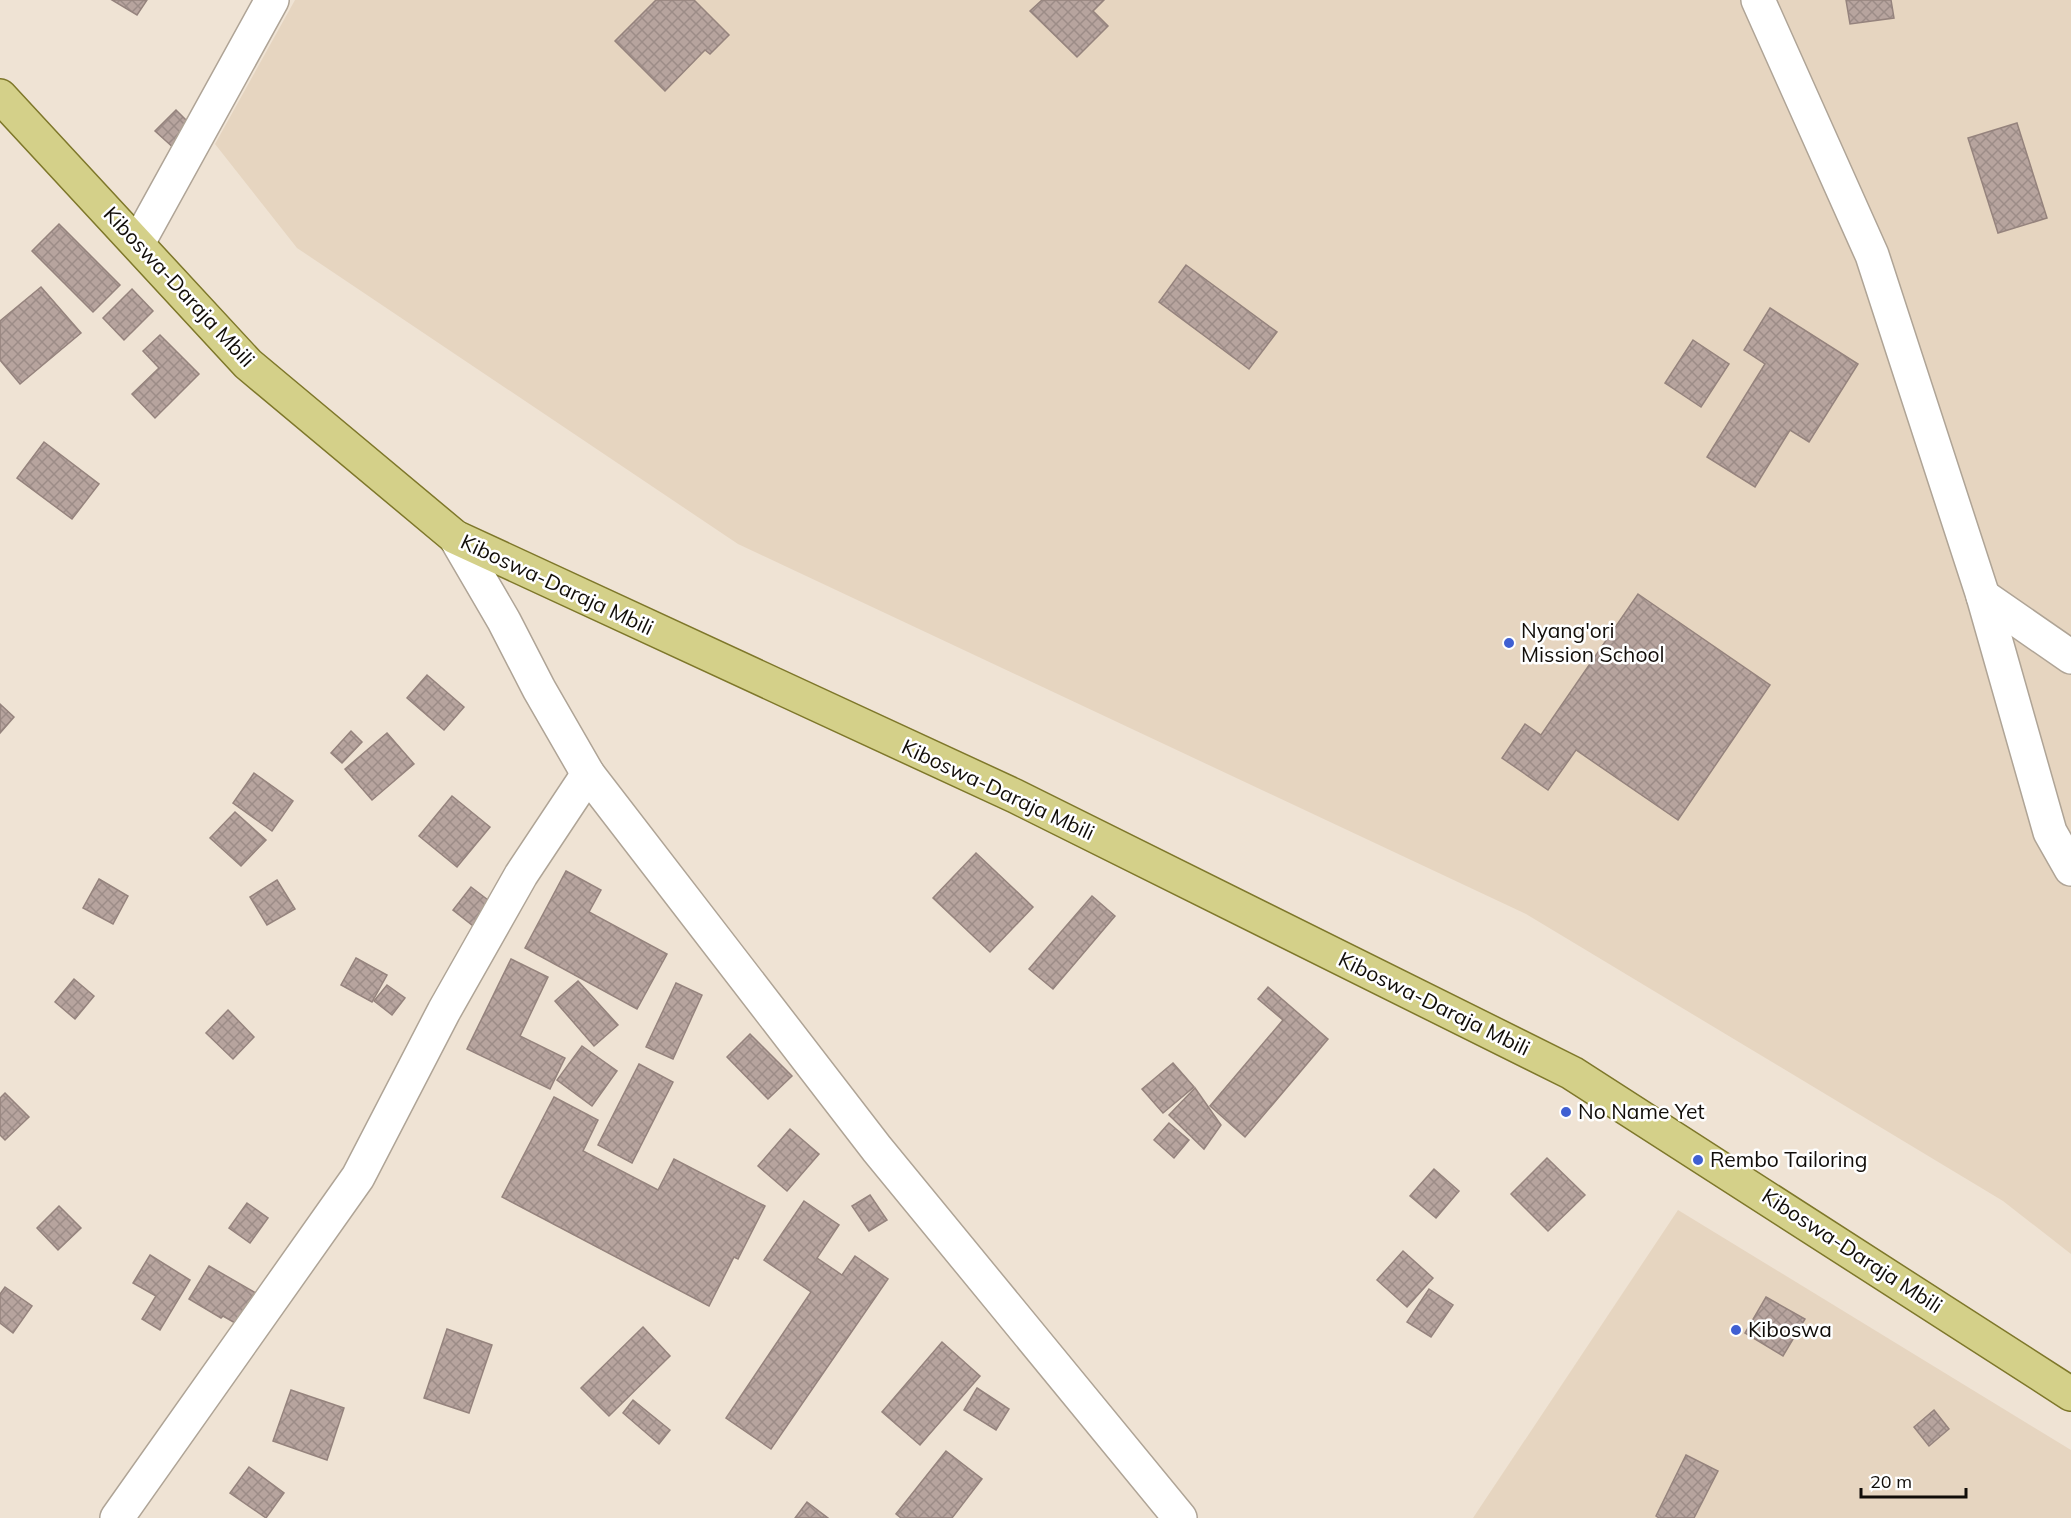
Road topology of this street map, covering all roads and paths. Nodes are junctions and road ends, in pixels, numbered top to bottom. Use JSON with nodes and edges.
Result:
{"nodes":[{"id":1,"x":272,"y":0,"type":"edge"},
{"id":2,"x":1758,"y":0,"type":"edge"},
{"id":3,"x":0,"y":96,"type":"edge"},
{"id":4,"x":138,"y":243,"type":"junction"},
{"id":5,"x":455,"y":537,"type":"junction"},
{"id":6,"x":1983,"y":596,"type":"junction"},
{"id":7,"x":2071,"y":657,"type":"edge"},
{"id":8,"x":588,"y":774,"type":"junction"},
{"id":9,"x":2071,"y":869,"type":"edge"},
{"id":10,"x":2071,"y":1394,"type":"edge"},
{"id":11,"x":117,"y":1518,"type":"edge"},
{"id":12,"x":1180,"y":1518,"type":"edge"}],
"edges":[{"from":1,"to":4,"type":"street"},
{"from":2,"to":6,"type":"street"},
{"from":3,"to":4,"type":"main road","name":"Kiboswa-Daraja Mbili"},
{"from":4,"to":5,"type":"main road","name":"Kiboswa-Daraja Mbili"},
{"from":5,"to":8,"type":"street"},
{"from":5,"to":10,"type":"main road","name":"Kiboswa-Daraja Mbili"},
{"from":6,"to":7,"type":"street"},
{"from":6,"to":9,"type":"street"},
{"from":8,"to":11,"type":"street"},
{"from":8,"to":12,"type":"street"}]}
